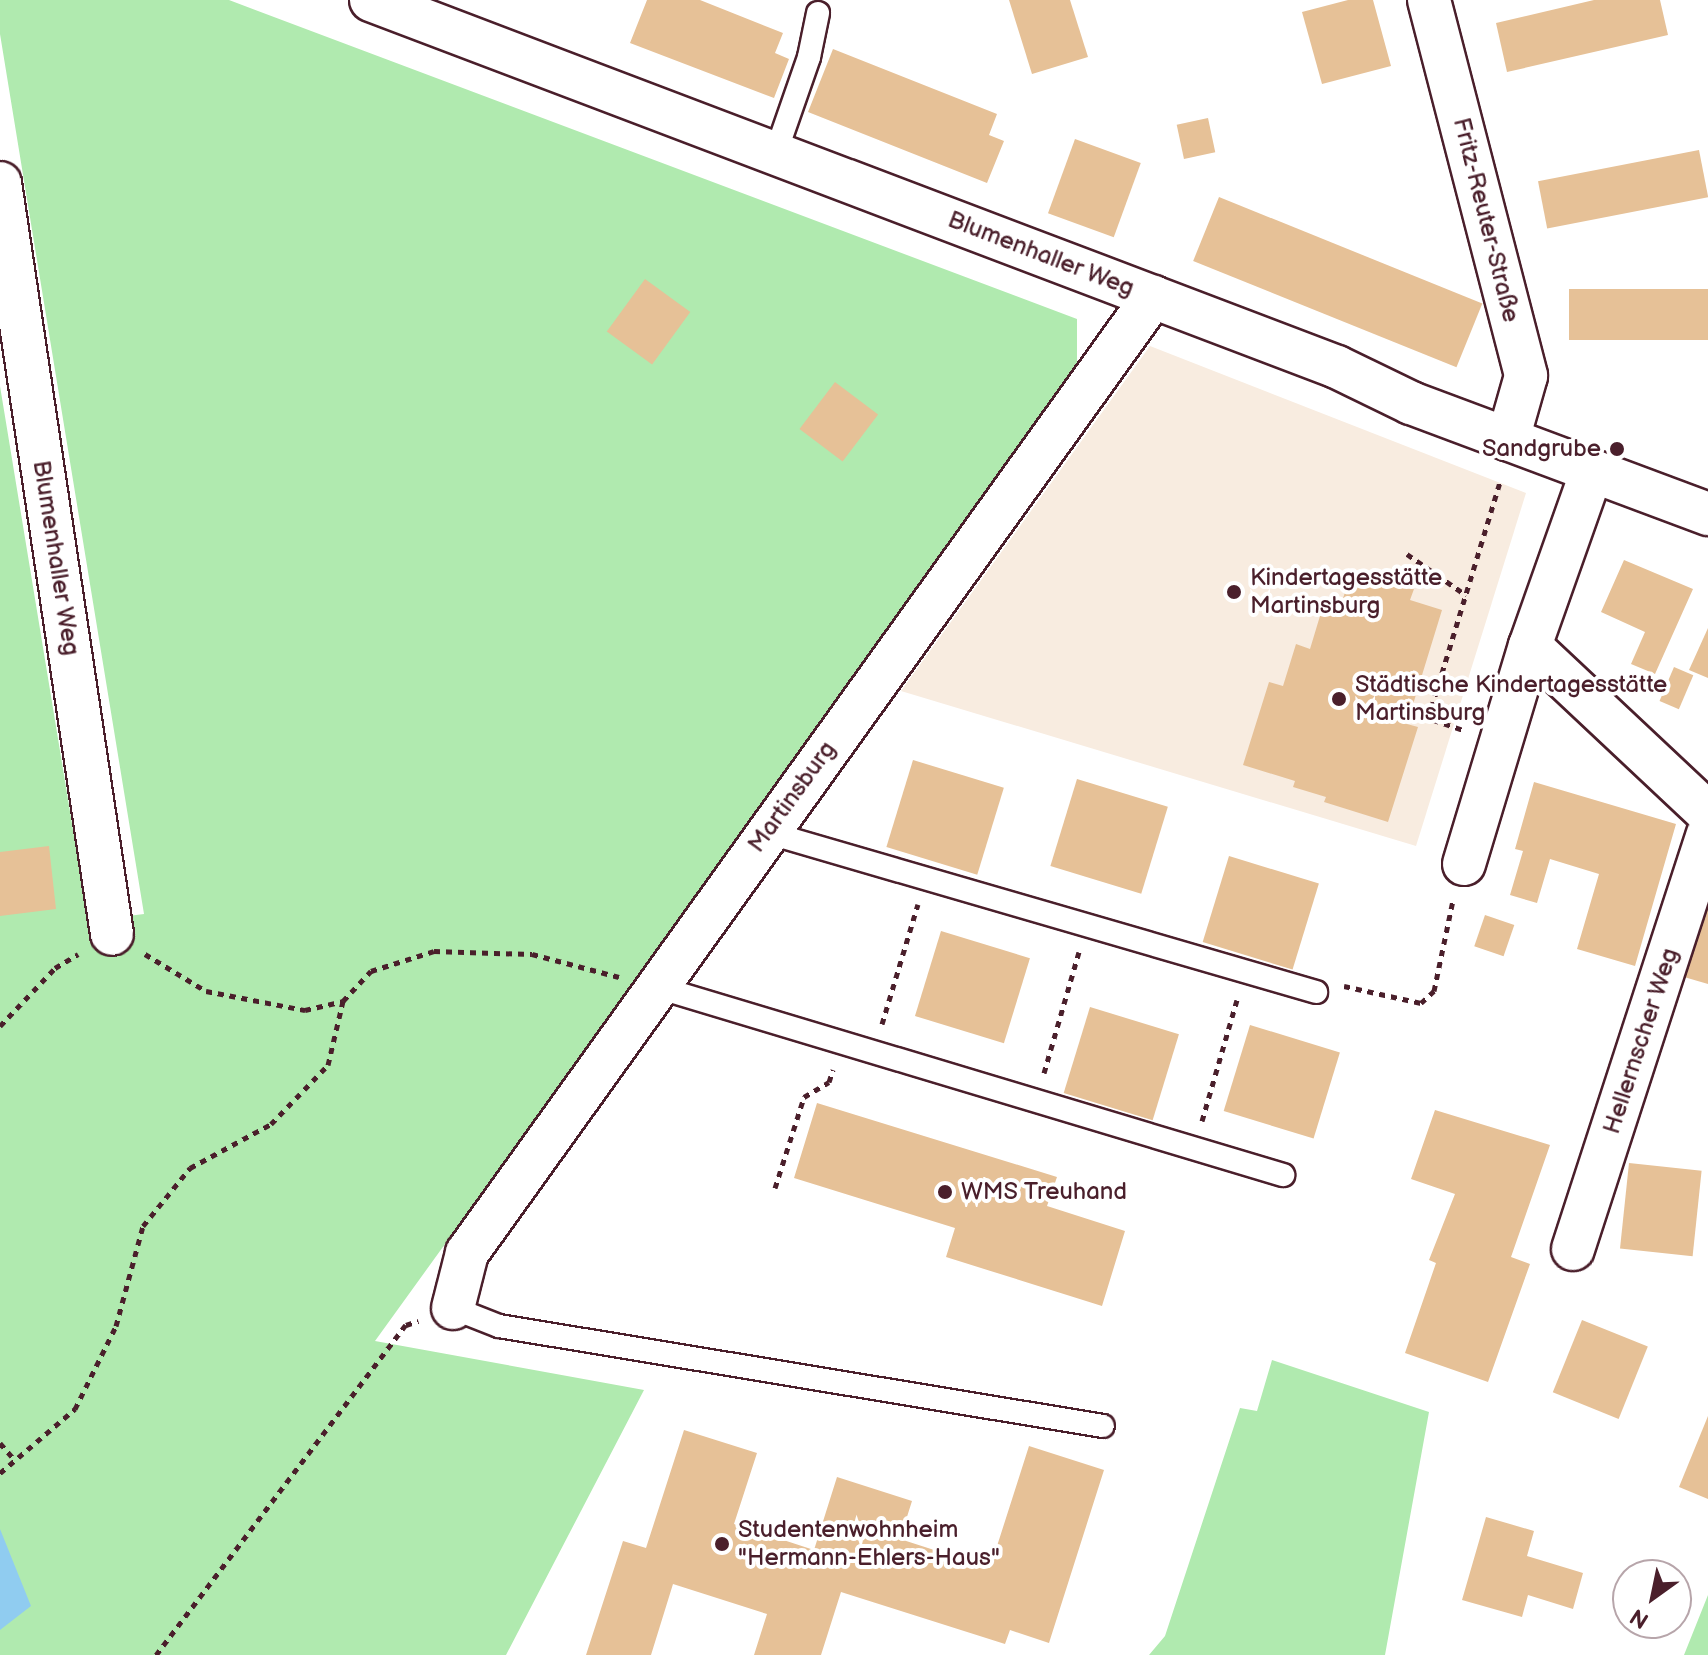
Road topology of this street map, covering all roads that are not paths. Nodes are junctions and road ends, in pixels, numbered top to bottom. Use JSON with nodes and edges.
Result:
{"nodes":[{"id":1,"x":371,"y":0,"type":"edge"},
{"id":2,"x":1429,"y":0,"type":"edge"},
{"id":3,"x":818,"y":13,"type":"dead end"},
{"id":4,"x":776,"y":152,"type":"junction"},
{"id":5,"x":0,"y":183,"type":"edge"},
{"id":6,"x":1153,"y":297,"type":"junction"},
{"id":7,"x":1508,"y":439,"type":"junction"},
{"id":8,"x":1592,"y":471,"type":"junction"},
{"id":9,"x":1708,"y":514,"type":"edge"},
{"id":10,"x":1530,"y":646,"type":"junction"},
{"id":11,"x":1708,"y":813,"type":"edge"},
{"id":12,"x":766,"y":832,"type":"junction"},
{"id":13,"x":1708,"y":834,"type":"edge"},
{"id":14,"x":1464,"y":864,"type":"road end"},
{"id":15,"x":112,"y":934,"type":"road end"},
{"id":16,"x":657,"y":987,"type":"junction"},
{"id":17,"x":1316,"y":992,"type":"dead end"},
{"id":18,"x":1283,"y":1175,"type":"dead end"},
{"id":19,"x":1573,"y":1249,"type":"dead end"},
{"id":20,"x":453,"y":1308,"type":"joint"},
{"id":21,"x":1103,"y":1426,"type":"dead end"}],
"edges":[{"from":1,"to":4,"type":"street","name":"Blumenhaller Weg"},
{"from":2,"to":7,"type":"street","name":"Fritz-Reuter-Straße"},
{"from":3,"to":4,"type":"lane"},
{"from":4,"to":6,"type":"street","name":"Blumenhaller Weg"},
{"from":5,"to":15,"type":"street","name":"Blumenhaller Weg"},
{"from":6,"to":7,"type":"street","name":"Blumenhaller Weg"},
{"from":6,"to":12,"type":"street","name":"Martinsburg"},
{"from":7,"to":8,"type":"street","name":"Blumenhaller Weg"},
{"from":8,"to":9,"type":"street","name":"Blumenhaller Weg"},
{"from":8,"to":10,"type":"street"},
{"from":10,"to":11,"type":"street"},
{"from":10,"to":14,"type":"street"},
{"from":12,"to":16,"type":"street","name":"Martinsburg"},
{"from":12,"to":17,"type":"lane"},
{"from":13,"to":19,"type":"street","name":"Hellernscher Weg"},
{"from":16,"to":18,"type":"lane"},
{"from":16,"to":20,"type":"street","name":"Martinsburg"},
{"from":20,"to":21,"type":"lane"}]}
